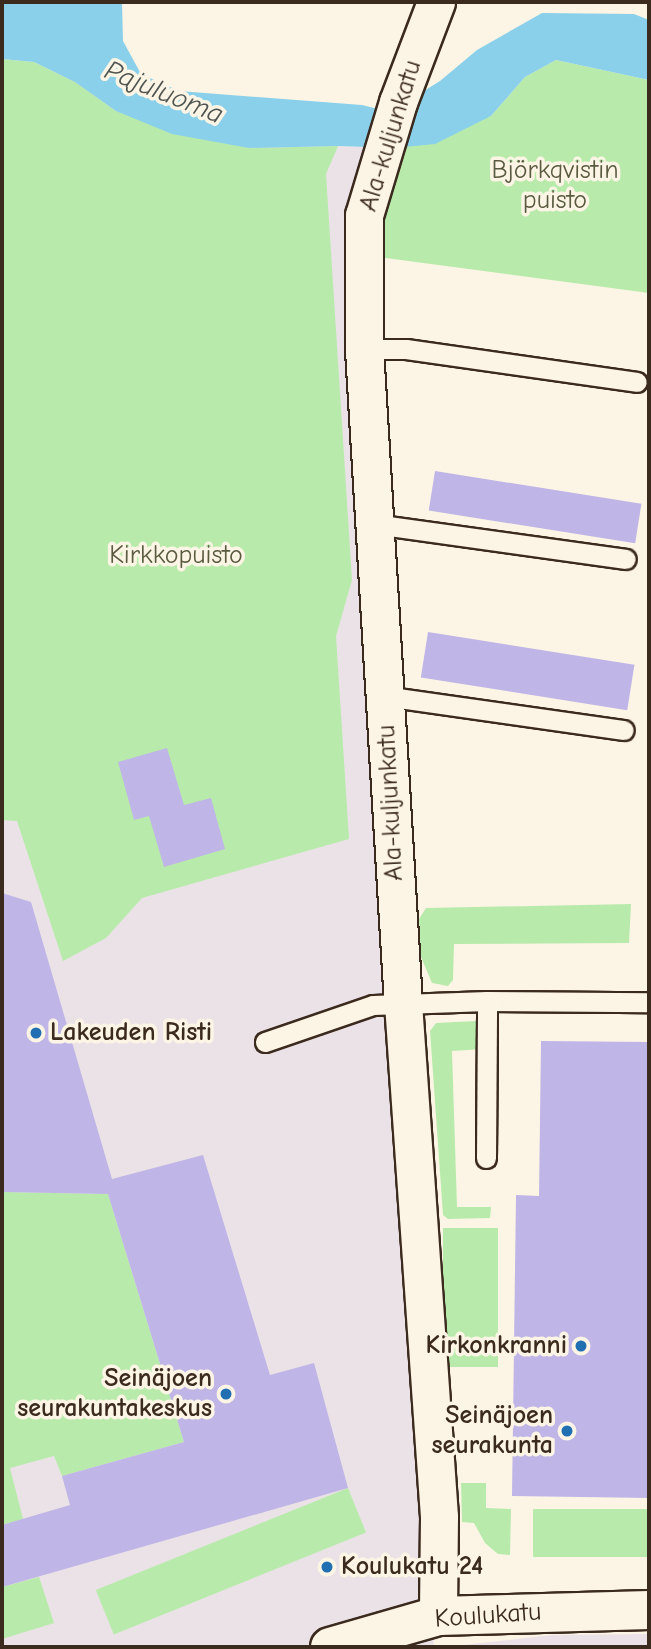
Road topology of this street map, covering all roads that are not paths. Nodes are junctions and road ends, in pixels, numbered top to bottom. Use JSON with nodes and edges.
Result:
{"nodes":[{"id":1,"x":436,"y":2,"type":"edge"},
{"id":2,"x":364,"y":349,"type":"junction"},
{"id":3,"x":637,"y":382,"type":"dead end"},
{"id":4,"x":374,"y":524,"type":"junction"},
{"id":5,"x":626,"y":559,"type":"dead end"},
{"id":6,"x":384,"y":696,"type":"junction"},
{"id":7,"x":624,"y":730,"type":"dead end"},
{"id":8,"x":487,"y":1001,"type":"junction"},
{"id":9,"x":649,"y":1002,"type":"edge"},
{"id":10,"x":403,"y":1003,"type":"junction"},
{"id":11,"x":265,"y":1042,"type":"dead end"},
{"id":12,"x":486,"y":1158,"type":"dead end"},
{"id":13,"x":649,"y":1610,"type":"edge"},
{"id":14,"x":438,"y":1616,"type":"junction"},
{"id":15,"x":330,"y":1647,"type":"edge"}],
"edges":[{"from":1,"to":2,"type":"street","name":"Ala-kuljunkatu"},
{"from":2,"to":3,"type":"lane"},
{"from":2,"to":4,"type":"street","name":"Ala-kuljunkatu"},
{"from":4,"to":5,"type":"lane"},
{"from":4,"to":6,"type":"street","name":"Ala-kuljunkatu"},
{"from":6,"to":7,"type":"lane"},
{"from":6,"to":10,"type":"street","name":"Ala-kuljunkatu"},
{"from":8,"to":9,"type":"lane"},
{"from":8,"to":10,"type":"lane"},
{"from":8,"to":12,"type":"lane"},
{"from":10,"to":11,"type":"lane"},
{"from":10,"to":14,"type":"street","name":"Ala-kuljunkatu"},
{"from":13,"to":14,"type":"street","name":"Koulukatu"},
{"from":14,"to":15,"type":"street","name":"Koulukatu"}]}
